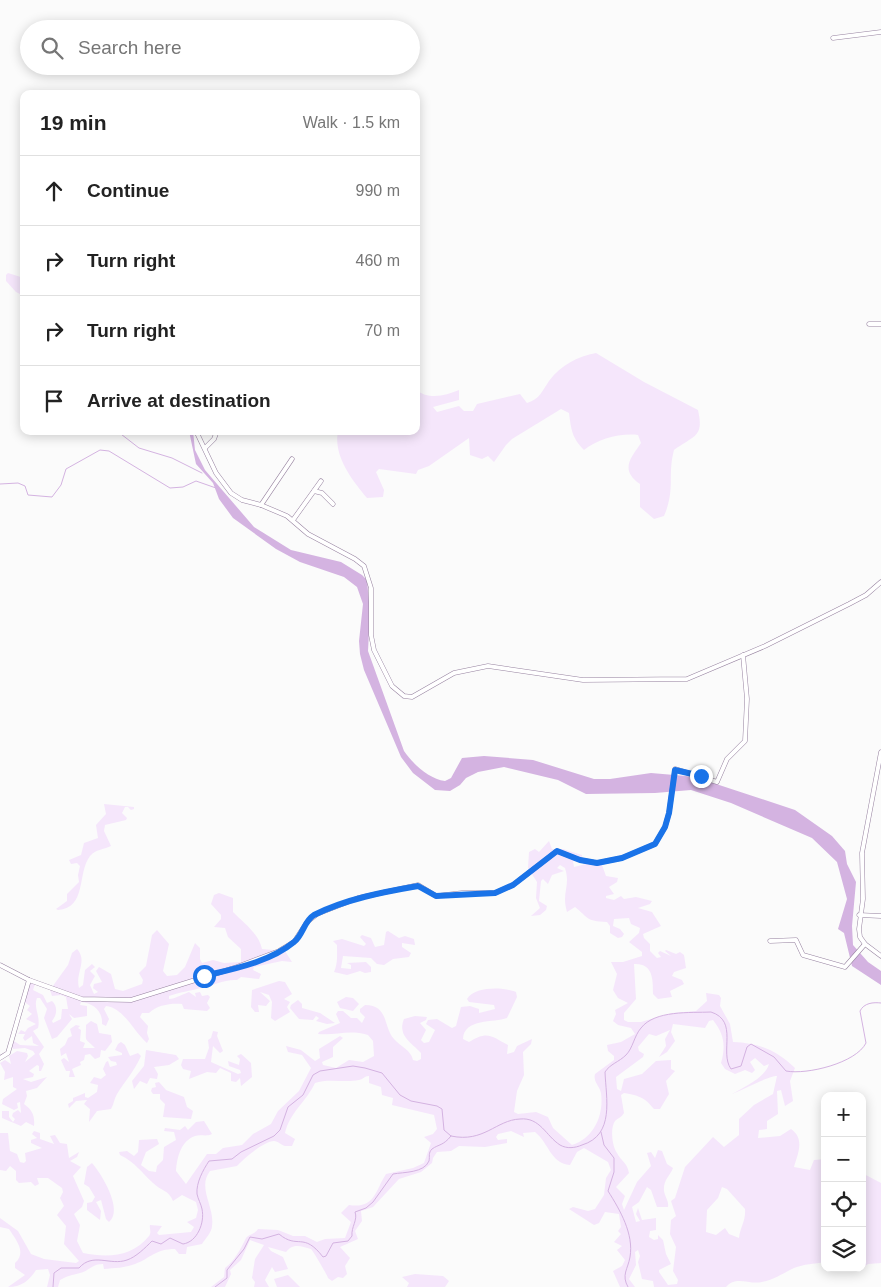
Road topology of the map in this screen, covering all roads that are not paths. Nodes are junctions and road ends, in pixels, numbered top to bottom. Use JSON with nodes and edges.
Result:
{"nodes":[{"id":1,"x":881,"y":32,"type":"edge"},
{"id":2,"x":832,"y":38,"type":"dead end"},
{"id":3,"x":869,"y":324,"type":"dead end"},
{"id":4,"x":881,"y":324,"type":"edge"},
{"id":5,"x":198,"y":435,"type":"edge"},
{"id":6,"x":216,"y":435,"type":"edge"},
{"id":7,"x":204,"y":448,"type":"junction"},
{"id":8,"x":292,"y":459,"type":"dead end"},
{"id":9,"x":322,"y":481,"type":"dead end"},
{"id":10,"x":314,"y":491,"type":"junction"},
{"id":11,"x":333,"y":504,"type":"dead end"},
{"id":12,"x":261,"y":505,"type":"junction"},
{"id":13,"x":293,"y":520,"type":"junction"},
{"id":14,"x":881,"y":582,"type":"edge"},
{"id":15,"x":743,"y":655,"type":"junction"},
{"id":16,"x":881,"y":752,"type":"edge"},
{"id":17,"x":859,"y":915,"type":"junction"},
{"id":18,"x":881,"y":916,"type":"edge"},
{"id":19,"x":770,"y":941,"type":"dead end"},
{"id":20,"x":864,"y":946,"type":"junction"},
{"id":21,"x":881,"y":956,"type":"edge"},
{"id":22,"x":0,"y":965,"type":"edge"},
{"id":23,"x":29,"y":980,"type":"junction"},
{"id":24,"x":0,"y":1058,"type":"edge"}],
"edges":[{"from":1,"to":2,"type":"street"},
{"from":3,"to":4,"type":"street"},
{"from":5,"to":7,"type":"street"},
{"from":6,"to":7,"type":"street"},
{"from":7,"to":12,"type":"street"},
{"from":8,"to":12,"type":"street"},
{"from":9,"to":10,"type":"street"},
{"from":10,"to":11,"type":"street"},
{"from":10,"to":13,"type":"street"},
{"from":12,"to":13,"type":"street"},
{"from":13,"to":15,"type":"street"},
{"from":14,"to":15,"type":"street"},
{"from":15,"to":23,"type":"street"},
{"from":16,"to":17,"type":"street"},
{"from":17,"to":18,"type":"street"},
{"from":17,"to":20,"type":"street"},
{"from":19,"to":20,"type":"street"},
{"from":20,"to":21,"type":"street"},
{"from":22,"to":23,"type":"street"},
{"from":23,"to":24,"type":"street"}]}
